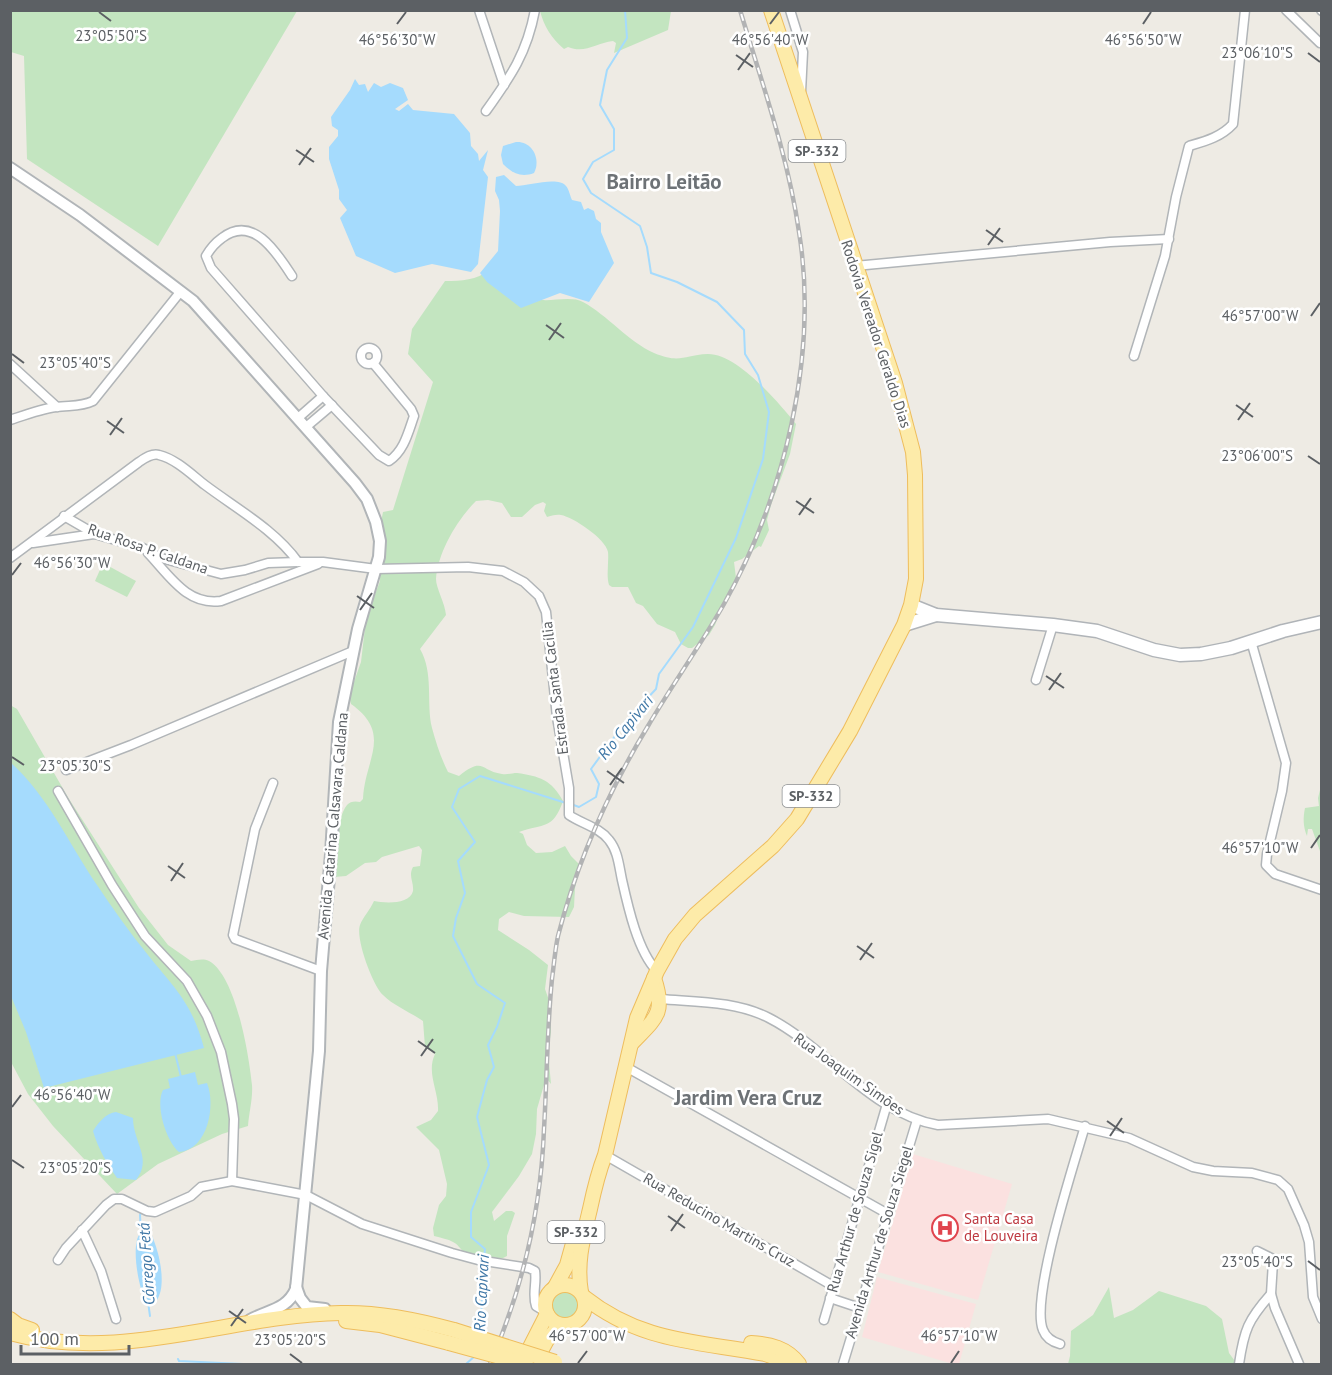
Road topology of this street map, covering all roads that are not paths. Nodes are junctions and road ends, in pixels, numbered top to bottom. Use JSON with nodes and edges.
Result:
{"nodes":[{"id":1,"x":479,"y":10,"type":"edge"},
{"id":2,"x":536,"y":10,"type":"edge"},
{"id":3,"x":771,"y":10,"type":"edge"},
{"id":4,"x":790,"y":10,"type":"edge"},
{"id":5,"x":1245,"y":10,"type":"edge"},
{"id":6,"x":1286,"y":10,"type":"edge"},
{"id":7,"x":1322,"y":31,"type":"edge"},
{"id":8,"x":1321,"y":46,"type":"edge"},
{"id":9,"x":504,"y":85,"type":"junction"},
{"id":10,"x":800,"y":101,"type":"junction"},
{"id":11,"x":486,"y":111,"type":"dead end"},
{"id":12,"x":10,"y":168,"type":"edge"},
{"id":13,"x":1169,"y":239,"type":"junction"},
{"id":14,"x":855,"y":266,"type":"junction"},
{"id":15,"x":292,"y":276,"type":"dead end"},
{"id":16,"x":181,"y":291,"type":"junction"},
{"id":17,"x":1134,"y":356,"type":"dead end"},
{"id":18,"x":373,"y":363,"type":"dead end"},
{"id":19,"x":10,"y":364,"type":"edge"},
{"id":20,"x":323,"y":396,"type":"junction"},
{"id":21,"x":332,"y":405,"type":"junction"},
{"id":22,"x":57,"y":407,"type":"junction"},
{"id":23,"x":298,"y":418,"type":"junction"},
{"id":24,"x":10,"y":420,"type":"edge"},
{"id":25,"x":306,"y":427,"type":"junction"},
{"id":26,"x":64,"y":516,"type":"junction"},
{"id":27,"x":95,"y":534,"type":"junction"},
{"id":28,"x":30,"y":543,"type":"junction"},
{"id":29,"x":144,"y":548,"type":"junction"},
{"id":30,"x":10,"y":558,"type":"edge"},
{"id":31,"x":298,"y":562,"type":"junction"},
{"id":32,"x":323,"y":562,"type":"junction"},
{"id":33,"x":376,"y":568,"type":"junction"},
{"id":34,"x":911,"y":605,"type":"junction"},
{"id":35,"x":936,"y":615,"type":"junction"},
{"id":36,"x":1322,"y":622,"type":"edge"},
{"id":37,"x":904,"y":625,"type":"junction"},
{"id":38,"x":1053,"y":625,"type":"junction"},
{"id":39,"x":1251,"y":641,"type":"junction"},
{"id":40,"x":354,"y":651,"type":"junction"},
{"id":41,"x":1036,"y":681,"type":"dead end"},
{"id":42,"x":66,"y":770,"type":"dead end"},
{"id":43,"x":273,"y":783,"type":"dead end"},
{"id":44,"x":58,"y":792,"type":"dead end"},
{"id":45,"x":1322,"y":890,"type":"edge"},
{"id":46,"x":321,"y":971,"type":"junction"},
{"id":47,"x":656,"y":974,"type":"junction"},
{"id":48,"x":645,"y":998,"type":"junction"},
{"id":49,"x":661,"y":999,"type":"junction"},
{"id":50,"x":643,"y":1022,"type":"junction"},
{"id":51,"x":626,"y":1067,"type":"junction"},
{"id":52,"x":887,"y":1104,"type":"junction"},
{"id":53,"x":917,"y":1120,"type":"junction"},
{"id":54,"x":1085,"y":1126,"type":"junction"},
{"id":55,"x":604,"y":1155,"type":"junction"},
{"id":56,"x":596,"y":1176,"type":"junction"},
{"id":57,"x":232,"y":1181,"type":"junction"},
{"id":58,"x":306,"y":1196,"type":"junction"},
{"id":59,"x":859,"y":1199,"type":"junction"},
{"id":60,"x":888,"y":1214,"type":"junction"},
{"id":61,"x":82,"y":1230,"type":"junction"},
{"id":62,"x":1257,"y":1251,"type":"dead end"},
{"id":63,"x":58,"y":1260,"type":"dead end"},
{"id":64,"x":833,"y":1286,"type":"junction"},
{"id":65,"x":296,"y":1287,"type":"junction"},
{"id":66,"x":555,"y":1287,"type":"junction"},
{"id":67,"x":1271,"y":1294,"type":"junction"},
{"id":68,"x":583,"y":1295,"type":"junction"},
{"id":69,"x":830,"y":1298,"type":"junction"},
{"id":70,"x":860,"y":1308,"type":"junction"},
{"id":71,"x":546,"y":1313,"type":"junction"},
{"id":72,"x":10,"y":1319,"type":"edge"},
{"id":73,"x":116,"y":1320,"type":"dead end"},
{"id":74,"x":824,"y":1320,"type":"dead end"},
{"id":75,"x":1322,"y":1320,"type":"edge"},
{"id":76,"x":578,"y":1321,"type":"junction"},
{"id":77,"x":627,"y":1323,"type":"junction"},
{"id":78,"x":240,"y":1325,"type":"junction"},
{"id":79,"x":560,"y":1325,"type":"junction"},
{"id":80,"x":10,"y":1333,"type":"edge"},
{"id":81,"x":451,"y":1334,"type":"junction"},
{"id":82,"x":10,"y":1341,"type":"edge"},
{"id":83,"x":108,"y":1344,"type":"junction"},
{"id":84,"x":698,"y":1344,"type":"junction"},
{"id":85,"x":1060,"y":1344,"type":"dead end"},
{"id":86,"x":559,"y":1364,"type":"edge"},
{"id":87,"x":521,"y":1365,"type":"edge"},
{"id":88,"x":526,"y":1365,"type":"edge"},
{"id":89,"x":534,"y":1365,"type":"edge"},
{"id":90,"x":786,"y":1365,"type":"edge"},
{"id":91,"x":799,"y":1365,"type":"edge"},
{"id":92,"x":843,"y":1365,"type":"edge"},
{"id":93,"x":1239,"y":1365,"type":"edge"},
{"id":94,"x":1299,"y":1365,"type":"edge"}],
"edges":[{"from":1,"to":9,"type":"street"},
{"from":2,"to":9,"type":"street"},
{"from":3,"to":10,"type":"main road","name":"Rodovia Vereador Geraldo Dias","number":"SP-332"},
{"from":4,"to":10,"type":"street"},
{"from":5,"to":13,"type":"street"},
{"from":6,"to":8,"type":"street"},
{"from":7,"to":8,"type":"street"},
{"from":9,"to":11,"type":"street"},
{"from":10,"to":14,"type":"main road","name":"Rodovia Vereador Geraldo Dias","number":"SP-332"},
{"from":12,"to":16,"type":"street","name":"Avenida Catarina Calsavara Caldana"},
{"from":13,"to":14,"type":"street"},
{"from":13,"to":17,"type":"street"},
{"from":14,"to":34,"type":"main road","name":"Rodovia Vereador Geraldo Dias","number":"SP-332"},
{"from":15,"to":20,"type":"street"},
{"from":16,"to":22,"type":"street"},
{"from":16,"to":23,"type":"street","name":"Avenida Catarina Calsavara Caldana"},
{"from":18,"to":21,"type":"street"},
{"from":19,"to":22,"type":"street"},
{"from":20,"to":21,"type":"street"},
{"from":20,"to":23,"type":"street"},
{"from":21,"to":25,"type":"street"},
{"from":22,"to":24,"type":"street"},
{"from":23,"to":25,"type":"street","name":"Avenida Catarina Calsavara Caldana"},
{"from":25,"to":33,"type":"street","name":"Avenida Catarina Calsavara Caldana"},
{"from":26,"to":27,"type":"street","name":"Rua Rosa P. Caldana"},
{"from":26,"to":28,"type":"street"},
{"from":26,"to":31,"type":"street"},
{"from":27,"to":28,"type":"street"},
{"from":27,"to":29,"type":"street","name":"Rua Rosa P. Caldana"},
{"from":28,"to":30,"type":"street"},
{"from":29,"to":31,"type":"street","name":"Rua Rosa P. Caldana"},
{"from":29,"to":32,"type":"street"},
{"from":31,"to":32,"type":"street","name":"Rua Rosa P. Caldana"},
{"from":32,"to":33,"type":"street","name":"Rua Rosa P. Caldana"},
{"from":33,"to":40,"type":"street","name":"Avenida Catarina Calsavara Caldana"},
{"from":33,"to":47,"type":"street","name":"Estrada Santa Cacília"},
{"from":34,"to":35,"type":"main road"},
{"from":34,"to":37,"type":"main road","name":"Rodovia Vereador Geraldo Dias","number":"SP-332"},
{"from":35,"to":37,"type":"main road"},
{"from":35,"to":38,"type":"main road"},
{"from":36,"to":39,"type":"main road"},
{"from":37,"to":47,"type":"main road","name":"Rodovia Vereador Geraldo Dias","number":"SP-332"},
{"from":38,"to":39,"type":"main road"},
{"from":38,"to":41,"type":"street"},
{"from":39,"to":45,"type":"street"},
{"from":40,"to":42,"type":"street"},
{"from":40,"to":46,"type":"street","name":"Avenida Catarina Calsavara Caldana"},
{"from":43,"to":46,"type":"street"},
{"from":44,"to":57,"type":"street"},
{"from":46,"to":58,"type":"street","name":"Avenida Catarina Calsavara Caldana"},
{"from":47,"to":48,"type":"main road","name":"Rodovia Vereador Geraldo Dias","number":"SP-332"},
{"from":47,"to":49,"type":"main road"},
{"from":48,"to":49,"type":"main road"},
{"from":48,"to":50,"type":"main road","name":"Rodovia Vereador Geraldo Dias","number":"SP-332"},
{"from":49,"to":50,"type":"main road","name":"Rodovia Vereador Geraldo Dias","number":"SP-332"},
{"from":49,"to":52,"type":"street","name":"Rua Joaquim Simões"},
{"from":50,"to":51,"type":"main road","name":"Rodovia Vereador Geraldo Dias","number":"SP-332"},
{"from":51,"to":55,"type":"main road","name":"Rodovia Vereador Geraldo Dias","number":"SP-332"},
{"from":51,"to":59,"type":"street"},
{"from":52,"to":53,"type":"street","name":"Rua Joaquim Simões"},
{"from":52,"to":59,"type":"street","name":"Rua Arthur de Souza Sigel"},
{"from":53,"to":54,"type":"street","name":"Rua Joaquim Simões"},
{"from":53,"to":60,"type":"street","name":"Avenida Arthur de Souza Siegel"},
{"from":54,"to":75,"type":"street","name":"Rua Joaquim Simões"},
{"from":54,"to":85,"type":"street"},
{"from":55,"to":56,"type":"main road","name":"Rodovia Vereador Geraldo Dias","number":"SP-332"},
{"from":55,"to":64,"type":"street","name":"Rua Reducino Martins Cruz"},
{"from":56,"to":66,"type":"main road","name":"Rodovia Vereador Geraldo Dias","number":"SP-332"},
{"from":56,"to":68,"type":"main road","name":"Rodovia Vereador Geraldo Dias","number":"SP-332"},
{"from":57,"to":58,"type":"street"},
{"from":57,"to":61,"type":"street"},
{"from":58,"to":65,"type":"street","name":"Avenida Catarina Calsavara Caldana"},
{"from":58,"to":71,"type":"street"},
{"from":59,"to":60,"type":"street"},
{"from":59,"to":64,"type":"street","name":"Rua Arthur de Souza Sigel"},
{"from":60,"to":70,"type":"street","name":"Avenida Arthur de Souza Siegel"},
{"from":61,"to":63,"type":"street"},
{"from":61,"to":73,"type":"street"},
{"from":62,"to":67,"type":"street"},
{"from":64,"to":69,"type":"street","name":"Rua Arthur de Souza Sigel"},
{"from":65,"to":78,"type":"street"},
{"from":65,"to":81,"type":"street"},
{"from":66,"to":68,"type":"main road"},
{"from":66,"to":71,"type":"main road","number":"SP-332"},
{"from":67,"to":93,"type":"street"},
{"from":67,"to":94,"type":"street"},
{"from":68,"to":76,"type":"main road","number":"SP-332"},
{"from":68,"to":77,"type":"main road"},
{"from":69,"to":70,"type":"street"},
{"from":69,"to":74,"type":"street","name":"Rua Arthur de Souza Sigel"},
{"from":70,"to":92,"type":"street","name":"Avenida Arthur de Souza Siegel"},
{"from":71,"to":79,"type":"main road"},
{"from":71,"to":87,"type":"main road","number":"SP-332"},
{"from":72,"to":83,"type":"main road"},
{"from":76,"to":77,"type":"main road"},
{"from":76,"to":79,"type":"main road"},
{"from":77,"to":84,"type":"main road"},
{"from":78,"to":81,"type":"main road"},
{"from":78,"to":83,"type":"main road"},
{"from":79,"to":89,"type":"main road"},
{"from":80,"to":83,"type":"main road"},
{"from":81,"to":82,"type":"main road"},
{"from":81,"to":86,"type":"main road","bridge":true},
{"from":81,"to":88,"type":"main road","bridge":true},
{"from":84,"to":90,"type":"main road"},
{"from":84,"to":91,"type":"main road"}]}
